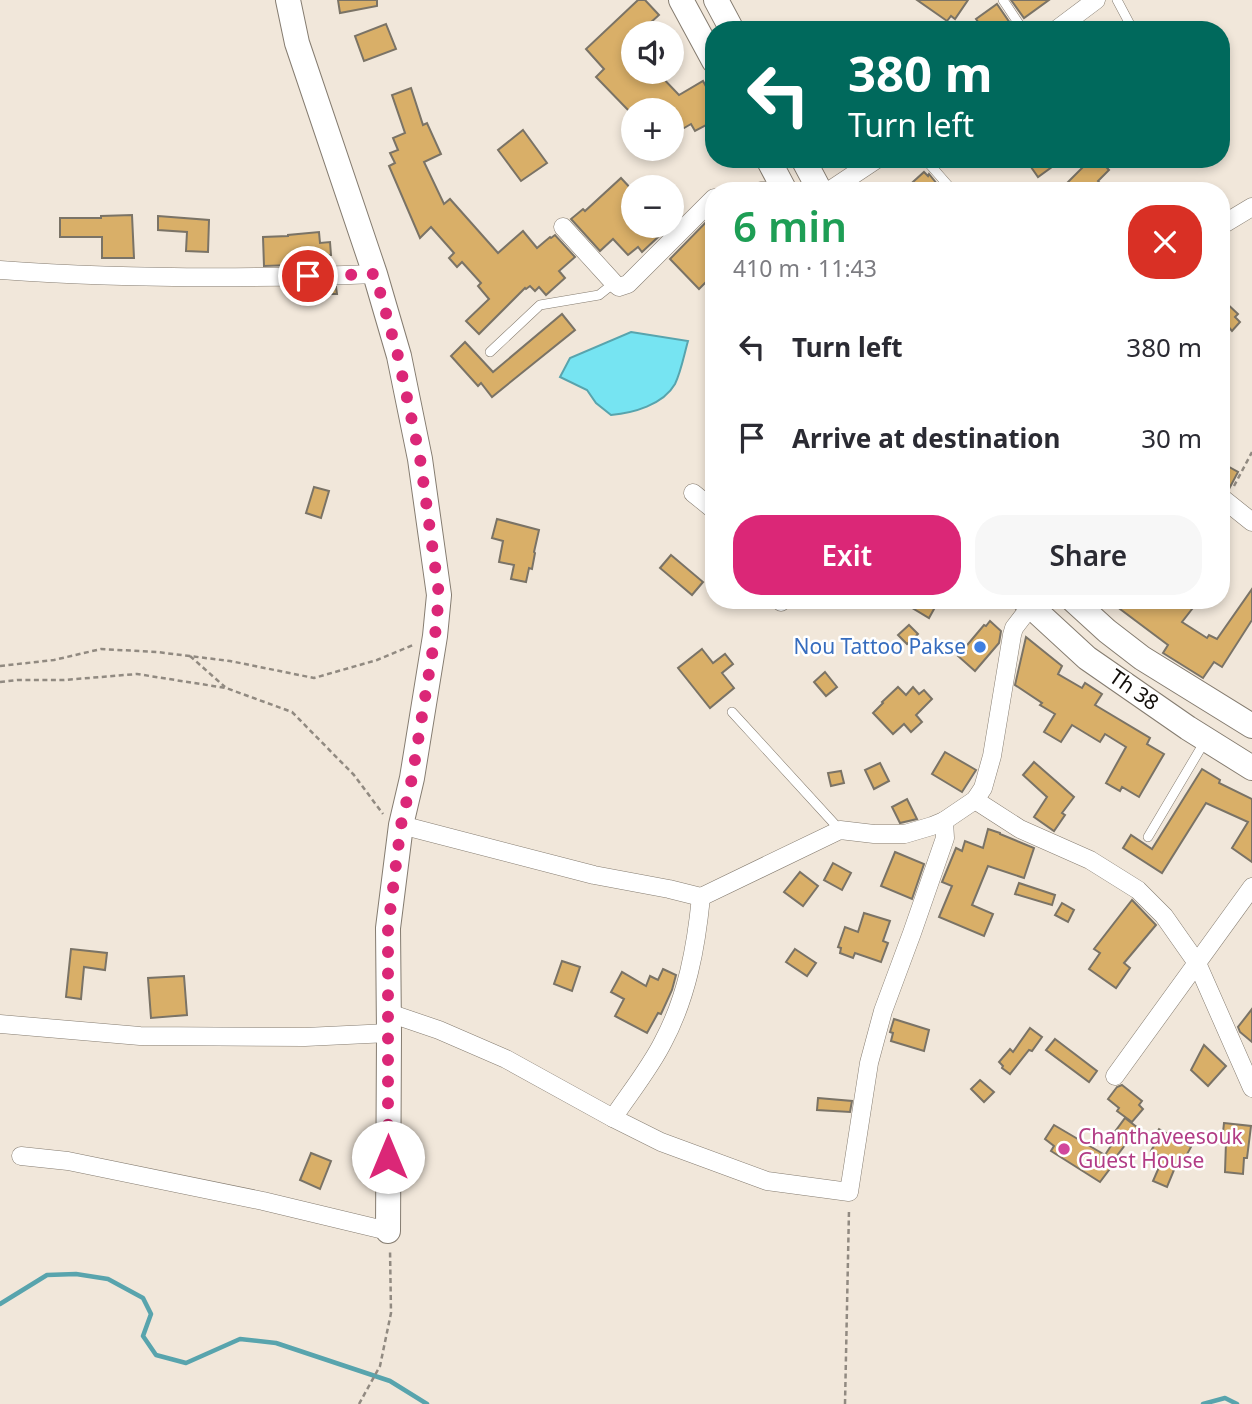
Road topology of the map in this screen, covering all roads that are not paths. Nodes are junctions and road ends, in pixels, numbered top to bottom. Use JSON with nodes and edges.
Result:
{"nodes":[{"id":1,"x":288,"y":0,"type":"edge"},
{"id":2,"x":681,"y":0,"type":"edge"},
{"id":3,"x":716,"y":0,"type":"edge"},
{"id":4,"x":1003,"y":0,"type":"edge"},
{"id":5,"x":1096,"y":0,"type":"edge"},
{"id":6,"x":1117,"y":0,"type":"edge"},
{"id":7,"x":727,"y":21,"type":"edge"},
{"id":8,"x":1017,"y":21,"type":"edge"},
{"id":9,"x":1067,"y":21,"type":"edge"},
{"id":10,"x":1128,"y":21,"type":"edge"},
{"id":11,"x":705,"y":44,"type":"edge"},
{"id":12,"x":864,"y":168,"type":"edge"},
{"id":13,"x":933,"y":168,"type":"edge"},
{"id":14,"x":842,"y":182,"type":"edge"},
{"id":15,"x":945,"y":182,"type":"edge"},
{"id":16,"x":705,"y":207,"type":"edge"},
{"id":17,"x":1252,"y":207,"type":"edge"},
{"id":18,"x":1230,"y":220,"type":"edge"},
{"id":19,"x":563,"y":228,"type":"dead end"},
{"id":20,"x":0,"y":270,"type":"edge"},
{"id":21,"x":375,"y":274,"type":"junction"},
{"id":22,"x":614,"y":284,"type":"junction"},
{"id":23,"x":490,"y":352,"type":"dead end"},
{"id":24,"x":693,"y":493,"type":"dead end"},
{"id":25,"x":705,"y":503,"type":"edge"},
{"id":26,"x":1230,"y":505,"type":"edge"},
{"id":27,"x":1252,"y":522,"type":"edge"},
{"id":28,"x":1024,"y":609,"type":"edge"},
{"id":29,"x":1033,"y":609,"type":"edge"},
{"id":30,"x":1083,"y":609,"type":"edge"},
{"id":31,"x":1107,"y":631,"type":"junction"},
{"id":32,"x":1087,"y":658,"type":"junction"},
{"id":33,"x":732,"y":712,"type":"dead end"},
{"id":34,"x":1252,"y":726,"type":"edge"},
{"id":35,"x":1206,"y":739,"type":"junction"},
{"id":36,"x":1252,"y":768,"type":"edge"},
{"id":37,"x":975,"y":800,"type":"junction"},
{"id":38,"x":944,"y":821,"type":"junction"},
{"id":39,"x":401,"y":825,"type":"junction"},
{"id":40,"x":841,"y":830,"type":"junction"},
{"id":41,"x":1148,"y":837,"type":"dead end"},
{"id":42,"x":1252,"y":887,"type":"edge"},
{"id":43,"x":701,"y":897,"type":"junction"},
{"id":44,"x":1197,"y":964,"type":"junction"},
{"id":45,"x":389,"y":1023,"type":"junction"},
{"id":46,"x":0,"y":1024,"type":"edge"},
{"id":47,"x":1115,"y":1076,"type":"dead end"},
{"id":48,"x":1252,"y":1088,"type":"edge"},
{"id":49,"x":613,"y":1118,"type":"junction"},
{"id":50,"x":21,"y":1156,"type":"dead end"},
{"id":51,"x":388,"y":1231,"type":"joint"}],
"edges":[{"from":1,"to":21,"type":"street"},
{"from":2,"to":11,"type":"street"},
{"from":3,"to":7,"type":"street"},
{"from":4,"to":8,"type":"lane"},
{"from":5,"to":9,"type":"street"},
{"from":6,"to":10,"type":"lane"},
{"from":12,"to":14,"type":"street"},
{"from":13,"to":15,"type":"lane"},
{"from":16,"to":22,"type":"street"},
{"from":17,"to":18,"type":"street"},
{"from":19,"to":22,"type":"street"},
{"from":20,"to":21,"type":"street"},
{"from":21,"to":39,"type":"street"},
{"from":22,"to":23,"type":"lane"},
{"from":24,"to":25,"type":"street"},
{"from":26,"to":27,"type":"street"},
{"from":28,"to":37,"type":"street"},
{"from":29,"to":32,"type":"street","name":"Th 38"},
{"from":30,"to":31,"type":"street","name":"Th 38"},
{"from":31,"to":32,"type":"street"},
{"from":31,"to":34,"type":"street","name":"Th 38"},
{"from":32,"to":35,"type":"street","name":"Th 38"},
{"from":33,"to":40,"type":"lane"},
{"from":35,"to":36,"type":"street","name":"Th 38"},
{"from":35,"to":41,"type":"lane"},
{"from":37,"to":38,"type":"street"},
{"from":37,"to":44,"type":"street"},
{"from":38,"to":40,"type":"street"},
{"from":38,"to":49,"type":"street"},
{"from":39,"to":43,"type":"street"},
{"from":39,"to":45,"type":"street"},
{"from":40,"to":43,"type":"street"},
{"from":42,"to":44,"type":"street"},
{"from":43,"to":49,"type":"street"},
{"from":44,"to":47,"type":"street"},
{"from":44,"to":48,"type":"street"},
{"from":45,"to":46,"type":"street"},
{"from":45,"to":49,"type":"street"},
{"from":45,"to":51,"type":"street"},
{"from":50,"to":51,"type":"street"}]}
